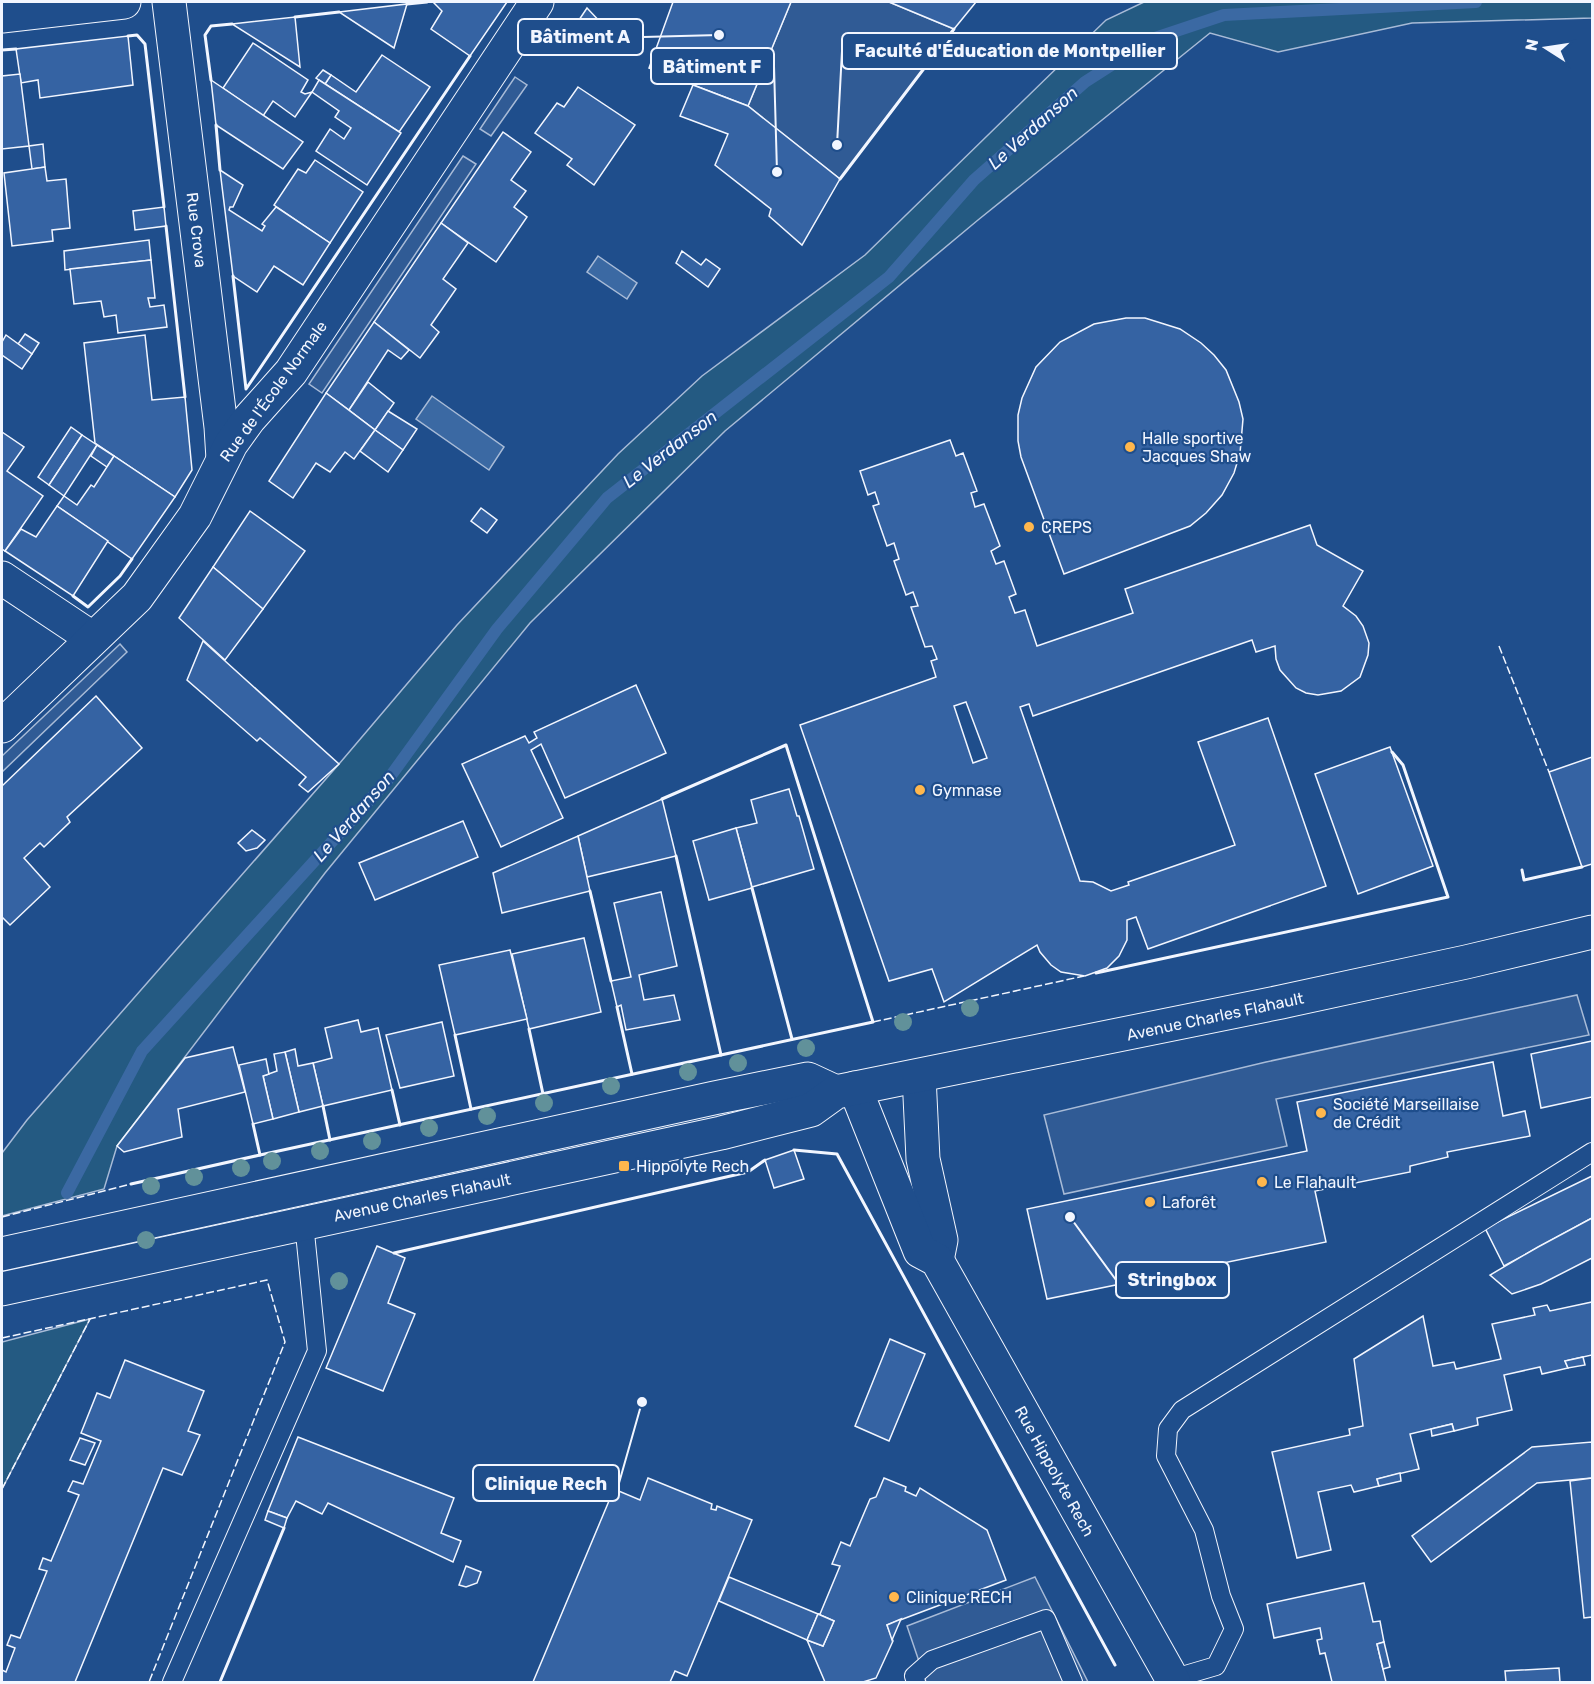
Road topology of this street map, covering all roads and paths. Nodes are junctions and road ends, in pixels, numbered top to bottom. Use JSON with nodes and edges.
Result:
{"nodes":[{"id":1,"x":124,"y":2,"type":"edge"},
{"id":2,"x":169,"y":2,"type":"edge"},
{"id":3,"x":537,"y":2,"type":"edge"},
{"id":4,"x":2,"y":16,"type":"edge"},
{"id":5,"x":223,"y":459,"type":"junction"},
{"id":6,"x":2,"y":578,"type":"edge"},
{"id":7,"x":92,"y":638,"type":"junction"},
{"id":8,"x":2,"y":726,"type":"edge"},
{"id":9,"x":1593,"y":932,"type":"edge"},
{"id":10,"x":919,"y":1076,"type":"junction"},
{"id":11,"x":845,"y":1090,"type":"junction"},
{"id":12,"x":1593,"y":1152,"type":"edge"},
{"id":13,"x":304,"y":1223,"type":"junction"},
{"id":14,"x":2,"y":1254,"type":"edge"},
{"id":15,"x":937,"y":1260,"type":"junction"},
{"id":16,"x":2,"y":1288,"type":"edge"},
{"id":17,"x":1169,"y":1682,"type":"edge"},
{"id":18,"x":172,"y":1683,"type":"edge"},
{"id":19,"x":916,"y":1683,"type":"edge"},
{"id":20,"x":1073,"y":1683,"type":"edge"}],
"edges":[{"from":1,"to":4,"type":"street"},
{"from":2,"to":5,"type":"street","name":"Rue Crova"},
{"from":3,"to":5,"type":"street","name":"Rue de l'École Normale"},
{"from":5,"to":7,"type":"street","name":"Rue de l'École Normale"},
{"from":6,"to":7,"type":"street"},
{"from":7,"to":8,"type":"street","name":"Rue de l'École Normale"},
{"from":9,"to":10,"type":"street","name":"Avenue Charles Flahault"},
{"from":10,"to":11,"type":"street","name":"Avenue Charles Flahault"},
{"from":10,"to":15,"type":"street"},
{"from":11,"to":13,"type":"street","name":"Avenue Charles Flahault"},
{"from":11,"to":14,"type":"street","name":"Avenue Charles Flahault"},
{"from":11,"to":15,"type":"street","name":"Rue Hippolyte Rech"},
{"from":12,"to":17,"type":"lane"},
{"from":13,"to":16,"type":"street","name":"Avenue Charles Flahault"},
{"from":13,"to":18,"type":"lane"},
{"from":15,"to":17,"type":"street","name":"Rue Hippolyte Rech"},
{"from":19,"to":20,"type":"lane"}]}
